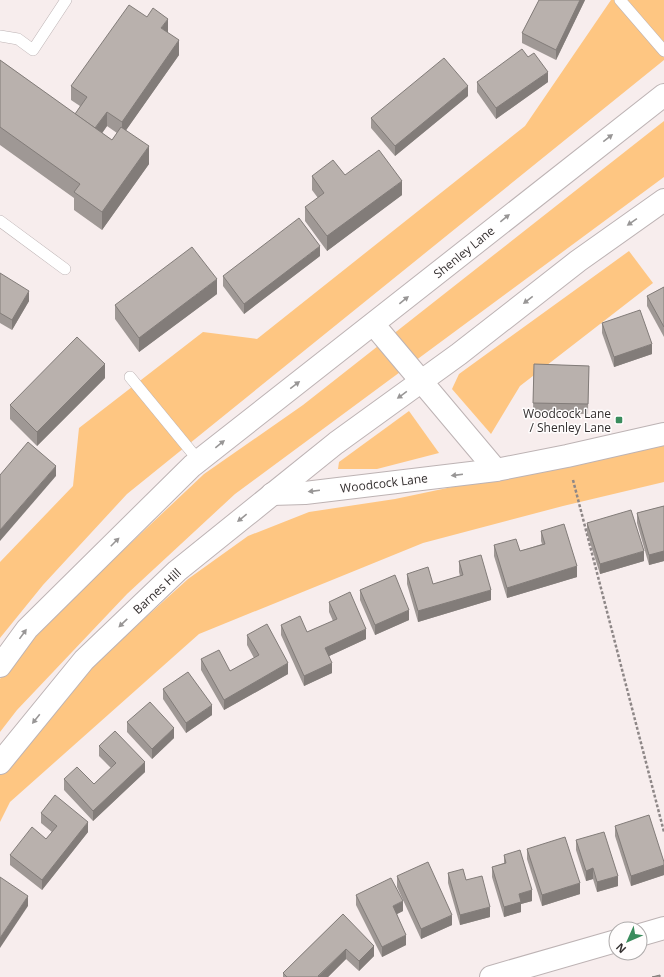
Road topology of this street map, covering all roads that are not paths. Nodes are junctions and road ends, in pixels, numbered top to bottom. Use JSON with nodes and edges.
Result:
{"nodes":[{"id":1,"x":66,"y":0,"type":"edge"},
{"id":2,"x":620,"y":0,"type":"edge"},
{"id":3,"x":0,"y":36,"type":"edge"},
{"id":4,"x":664,"y":50,"type":"edge"},
{"id":5,"x":664,"y":94,"type":"edge"},
{"id":6,"x":664,"y":200,"type":"edge"},
{"id":7,"x":0,"y":221,"type":"edge"},
{"id":8,"x":64,"y":268,"type":"dead end"},
{"id":9,"x":374,"y":324,"type":"junction"},
{"id":10,"x":130,"y":377,"type":"dead end"},
{"id":11,"x":421,"y":381,"type":"junction"},
{"id":12,"x":664,"y":434,"type":"edge"},
{"id":13,"x":199,"y":461,"type":"junction"},
{"id":14,"x":496,"y":470,"type":"junction"},
{"id":15,"x":272,"y":494,"type":"junction"},
{"id":16,"x":0,"y":666,"type":"edge"},
{"id":17,"x":0,"y":763,"type":"edge"},
{"id":18,"x":664,"y":928,"type":"edge"},
{"id":19,"x":648,"y":933,"type":"edge"},
{"id":20,"x":608,"y":944,"type":"edge"},
{"id":21,"x":491,"y":977,"type":"edge"}],
"edges":[{"from":1,"to":3,"type":"lane"},
{"from":2,"to":4,"type":"lane"},
{"from":9,"to":5,"type":"main road","name":"Shenley Lane","one_way":true},
{"from":6,"to":11,"type":"main road","one_way":true},
{"from":7,"to":8,"type":"lane"},
{"from":9,"to":11,"type":"main road"},
{"from":13,"to":9,"type":"main road","name":"Shenley Lane","one_way":true},
{"from":10,"to":13,"type":"lane"},
{"from":11,"to":14,"type":"main road"},
{"from":11,"to":15,"type":"main road","name":"Barnes Hill","one_way":true},
{"from":12,"to":14,"type":"main road","name":"Woodcock Lane"},
{"from":16,"to":13,"type":"main road","one_way":true},
{"from":14,"to":15,"type":"main road","name":"Woodcock Lane","one_way":true},
{"from":15,"to":17,"type":"main road","name":"Barnes Hill","one_way":true},
{"from":18,"to":19,"type":"main road"},
{"from":20,"to":21,"type":"main road"}]}
